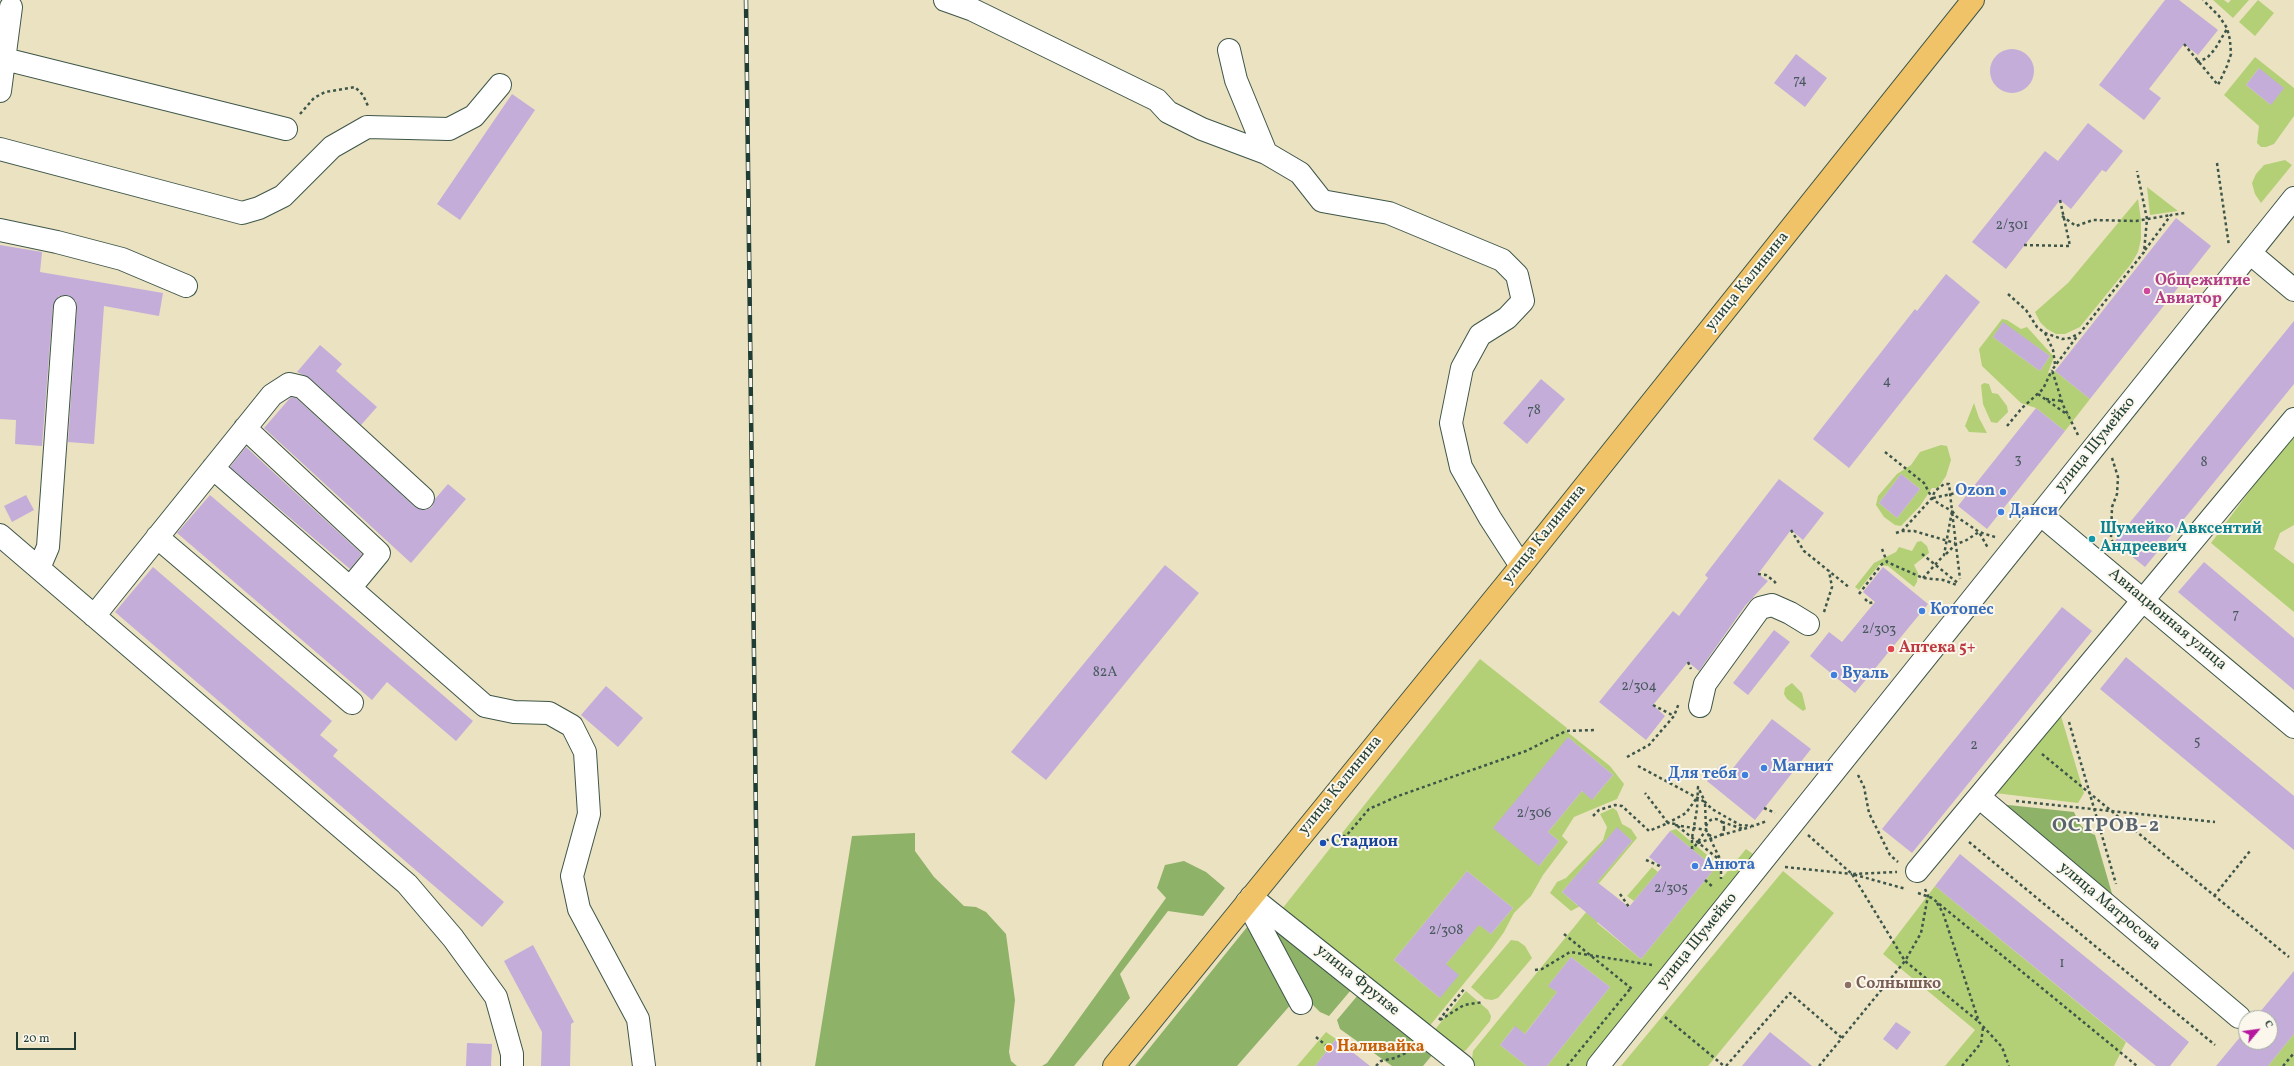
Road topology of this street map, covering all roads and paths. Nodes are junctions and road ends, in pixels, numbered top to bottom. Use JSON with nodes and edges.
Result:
{"nodes":[{"id":1,"x":945,"y":0,"type":"edge"},
{"id":2,"x":1973,"y":0,"type":"edge"},
{"id":3,"x":2204,"y":0,"type":"edge"},
{"id":4,"x":10,"y":7,"type":"dead end"},
{"id":5,"x":2227,"y":28,"type":"junction"},
{"id":6,"x":2184,"y":44,"type":"dead end"},
{"id":7,"x":1229,"y":50,"type":"dead end"},
{"id":8,"x":2,"y":59,"type":"edge"},
{"id":9,"x":2197,"y":62,"type":"junction"},
{"id":10,"x":500,"y":85,"type":"dead end"},
{"id":11,"x":0,"y":91,"type":"edge"},
{"id":12,"x":367,"y":127,"type":"junction"},
{"id":13,"x":286,"y":129,"type":"joint"},
{"id":14,"x":0,"y":149,"type":"edge"},
{"id":15,"x":1266,"y":152,"type":"junction"},
{"id":16,"x":2217,"y":163,"type":"dead end"},
{"id":17,"x":2137,"y":171,"type":"dead end"},
{"id":18,"x":2294,"y":198,"type":"edge"},
{"id":19,"x":2060,"y":200,"type":"dead end"},
{"id":20,"x":2185,"y":213,"type":"dead end"},
{"id":21,"x":2171,"y":215,"type":"junction"},
{"id":22,"x":2062,"y":216,"type":"junction"},
{"id":23,"x":2147,"y":219,"type":"junction"},
{"id":24,"x":0,"y":230,"type":"edge"},
{"id":25,"x":2024,"y":245,"type":"dead end"},
{"id":26,"x":2144,"y":252,"type":"junction"},
{"id":27,"x":2240,"y":252,"type":"junction"},
{"id":28,"x":186,"y":286,"type":"dead end"},
{"id":29,"x":2294,"y":290,"type":"edge"},
{"id":30,"x":2008,"y":294,"type":"dead end"},
{"id":31,"x":65,"y":307,"type":"dead end"},
{"id":32,"x":2045,"y":332,"type":"junction"},
{"id":33,"x":2080,"y":333,"type":"junction"},
{"id":34,"x":2055,"y":364,"type":"junction"},
{"id":35,"x":2052,"y":370,"type":"junction"},
{"id":36,"x":2038,"y":394,"type":"junction"},
{"id":37,"x":2046,"y":399,"type":"junction"},
{"id":38,"x":2062,"y":401,"type":"junction"},
{"id":39,"x":2068,"y":415,"type":"junction"},
{"id":40,"x":2294,"y":419,"type":"edge"},
{"id":41,"x":2007,"y":426,"type":"dead end"},
{"id":42,"x":245,"y":428,"type":"junction"},
{"id":43,"x":2107,"y":431,"type":"junction"},
{"id":44,"x":2079,"y":439,"type":"dead end"},
{"id":45,"x":1885,"y":452,"type":"dead end"},
{"id":46,"x":213,"y":468,"type":"junction"},
{"id":47,"x":1956,"y":493,"type":"dead end"},
{"id":48,"x":1949,"y":496,"type":"junction"},
{"id":49,"x":423,"y":498,"type":"dead end"},
{"id":50,"x":1932,"y":498,"type":"junction"},
{"id":51,"x":1952,"y":511,"type":"junction"},
{"id":52,"x":2040,"y":514,"type":"junction"},
{"id":53,"x":1791,"y":530,"type":"dead end"},
{"id":54,"x":1902,"y":531,"type":"junction"},
{"id":55,"x":1979,"y":532,"type":"junction"},
{"id":56,"x":1896,"y":533,"type":"dead end"},
{"id":57,"x":0,"y":534,"type":"edge"},
{"id":58,"x":2000,"y":537,"type":"dead end"},
{"id":59,"x":157,"y":538,"type":"junction"},
{"id":60,"x":1948,"y":542,"type":"junction"},
{"id":61,"x":1956,"y":544,"type":"junction"},
{"id":62,"x":1882,"y":549,"type":"dead end"},
{"id":63,"x":1989,"y":551,"type":"dead end"},
{"id":64,"x":2117,"y":552,"type":"dead end"},
{"id":65,"x":1922,"y":554,"type":"dead end"},
{"id":66,"x":1944,"y":556,"type":"junction"},
{"id":67,"x":1887,"y":562,"type":"junction"},
{"id":68,"x":1936,"y":565,"type":"junction"},
{"id":69,"x":1521,"y":566,"type":"junction"},
{"id":70,"x":39,"y":568,"type":"junction"},
{"id":71,"x":1829,"y":571,"type":"junction"},
{"id":72,"x":1758,"y":574,"type":"dead end"},
{"id":73,"x":1923,"y":578,"type":"junction"},
{"id":74,"x":1961,"y":586,"type":"junction"},
{"id":75,"x":1778,"y":587,"type":"dead end"},
{"id":76,"x":350,"y":588,"type":"junction"},
{"id":77,"x":1850,"y":588,"type":"dead end"},
{"id":78,"x":1859,"y":594,"type":"dead end"},
{"id":79,"x":1865,"y":599,"type":"dead end"},
{"id":80,"x":2143,"y":600,"type":"junction"},
{"id":81,"x":1875,"y":602,"type":"dead end"},
{"id":82,"x":94,"y":616,"type":"junction"},
{"id":83,"x":1816,"y":621,"type":"joint"},
{"id":84,"x":1688,"y":662,"type":"dead end"},
{"id":85,"x":1705,"y":684,"type":"junction"},
{"id":86,"x":2062,"y":697,"type":"junction"},
{"id":87,"x":352,"y":703,"type":"dead end"},
{"id":88,"x":1653,"y":705,"type":"dead end"},
{"id":89,"x":1700,"y":706,"type":"dead end"},
{"id":90,"x":1674,"y":716,"type":"junction"},
{"id":91,"x":2294,"y":727,"type":"edge"},
{"id":92,"x":1595,"y":730,"type":"dead end"},
{"id":93,"x":2026,"y":741,"type":"junction"},
{"id":94,"x":1850,"y":752,"type":"junction"},
{"id":95,"x":1627,"y":757,"type":"dead end"},
{"id":96,"x":1638,"y":766,"type":"dead end"},
{"id":97,"x":1645,"y":793,"type":"dead end"},
{"id":98,"x":2089,"y":794,"type":"junction"},
{"id":99,"x":1980,"y":797,"type":"junction"},
{"id":100,"x":1696,"y":798,"type":"junction"},
{"id":101,"x":2011,"y":800,"type":"dead end"},
{"id":102,"x":2094,"y":809,"type":"junction"},
{"id":103,"x":2110,"y":811,"type":"junction"},
{"id":104,"x":1593,"y":816,"type":"dead end"},
{"id":105,"x":1722,"y":822,"type":"junction"},
{"id":106,"x":2215,"y":822,"type":"dead end"},
{"id":107,"x":1668,"y":823,"type":"junction"},
{"id":108,"x":1675,"y":824,"type":"junction"},
{"id":109,"x":1754,"y":826,"type":"dead end"},
{"id":110,"x":1743,"y":829,"type":"junction"},
{"id":111,"x":1953,"y":829,"type":"junction"},
{"id":112,"x":1706,"y":830,"type":"junction"},
{"id":113,"x":1720,"y":835,"type":"junction"},
{"id":114,"x":1716,"y":837,"type":"junction"},
{"id":115,"x":1711,"y":840,"type":"junction"},
{"id":116,"x":1323,"y":843,"type":"dead end"},
{"id":117,"x":1697,"y":843,"type":"junction"},
{"id":118,"x":1692,"y":849,"type":"dead end"},
{"id":119,"x":2250,"y":851,"type":"dead end"},
{"id":120,"x":1646,"y":860,"type":"dead end"},
{"id":121,"x":1721,"y":861,"type":"junction"},
{"id":122,"x":1662,"y":867,"type":"dead end"},
{"id":123,"x":1757,"y":867,"type":"junction"},
{"id":124,"x":1917,"y":871,"type":"junction"},
{"id":125,"x":1852,"y":874,"type":"junction"},
{"id":126,"x":1721,"y":879,"type":"dead end"},
{"id":127,"x":1705,"y":880,"type":"dead end"},
{"id":128,"x":1714,"y":888,"type":"dead end"},
{"id":129,"x":2118,"y":891,"type":"dead end"},
{"id":130,"x":1620,"y":894,"type":"dead end"},
{"id":131,"x":1928,"y":896,"type":"junction"},
{"id":132,"x":2214,"y":896,"type":"junction"},
{"id":133,"x":1249,"y":899,"type":"junction"},
{"id":134,"x":1936,"y":901,"type":"junction"},
{"id":135,"x":1629,"y":907,"type":"dead end"},
{"id":136,"x":1564,"y":934,"type":"dead end"},
{"id":137,"x":1592,"y":956,"type":"junction"},
{"id":138,"x":2289,"y":957,"type":"dead end"},
{"id":139,"x":1904,"y":961,"type":"junction"},
{"id":140,"x":1650,"y":965,"type":"dead end"},
{"id":141,"x":1535,"y":970,"type":"dead end"},
{"id":142,"x":1465,"y":988,"type":"dead end"},
{"id":143,"x":1483,"y":1002,"type":"dead end"},
{"id":144,"x":1301,"y":1003,"type":"dead end"},
{"id":145,"x":1648,"y":1003,"type":"junction"},
{"id":146,"x":2238,"y":1016,"type":"edge"},
{"id":147,"x":1979,"y":1022,"type":"junction"},
{"id":148,"x":1983,"y":1028,"type":"junction"},
{"id":149,"x":1426,"y":1036,"type":"junction"},
{"id":150,"x":1316,"y":1037,"type":"dead end"},
{"id":151,"x":1842,"y":1038,"type":"junction"},
{"id":152,"x":2215,"y":1045,"type":"dead end"},
{"id":153,"x":1329,"y":1048,"type":"dead end"},
{"id":154,"x":2294,"y":1053,"type":"edge"},
{"id":155,"x":512,"y":1066,"type":"edge"},
{"id":156,"x":644,"y":1066,"type":"edge"},
{"id":157,"x":1114,"y":1066,"type":"edge"},
{"id":158,"x":1376,"y":1066,"type":"edge"},
{"id":159,"x":1463,"y":1066,"type":"edge"},
{"id":160,"x":1598,"y":1066,"type":"edge"},
{"id":161,"x":1725,"y":1066,"type":"edge"},
{"id":162,"x":1819,"y":1066,"type":"edge"},
{"id":163,"x":1962,"y":1066,"type":"edge"},
{"id":164,"x":2009,"y":1066,"type":"edge"},
{"id":165,"x":2137,"y":1066,"type":"edge"},
{"id":166,"x":2283,"y":1066,"type":"edge"}],
"edges":[{"from":1,"to":15,"type":"street"},
{"from":2,"to":69,"type":"main road","name":"улица Калинина"},
{"from":3,"to":5,"type":"path"},
{"from":4,"to":8,"type":"street"},
{"from":5,"to":9,"type":"path"},
{"from":5,"to":9,"type":"path"},
{"from":6,"to":9,"type":"path"},
{"from":7,"to":15,"type":"street"},
{"from":8,"to":11,"type":"street"},
{"from":8,"to":13,"type":"street"},
{"from":10,"to":12,"type":"street"},
{"from":12,"to":13,"type":"path"},
{"from":12,"to":14,"type":"street"},
{"from":15,"to":69,"type":"street"},
{"from":16,"to":27,"type":"path"},
{"from":17,"to":23,"type":"path"},
{"from":18,"to":27,"type":"street","name":"улица Шумейко"},
{"from":19,"to":22,"type":"path"},
{"from":20,"to":21,"type":"path"},
{"from":21,"to":23,"type":"path"},
{"from":21,"to":26,"type":"path"},
{"from":22,"to":23,"type":"path"},
{"from":22,"to":25,"type":"path"},
{"from":23,"to":26,"type":"path"},
{"from":24,"to":28,"type":"street"},
{"from":26,"to":33,"type":"path"},
{"from":27,"to":29,"type":"street"},
{"from":27,"to":43,"type":"street","name":"улица Шумейко"},
{"from":30,"to":32,"type":"path"},
{"from":31,"to":70,"type":"street"},
{"from":32,"to":33,"type":"path"},
{"from":32,"to":34,"type":"path"},
{"from":33,"to":34,"type":"path"},
{"from":34,"to":35,"type":"path"},
{"from":35,"to":36,"type":"path"},
{"from":35,"to":38,"type":"path"},
{"from":36,"to":37,"type":"path"},
{"from":36,"to":41,"type":"path"},
{"from":37,"to":38,"type":"path"},
{"from":37,"to":39,"type":"path"},
{"from":38,"to":39,"type":"path"},
{"from":39,"to":44,"type":"path"},
{"from":40,"to":80,"type":"street"},
{"from":42,"to":46,"type":"street"},
{"from":42,"to":49,"type":"street"},
{"from":42,"to":76,"type":"street"},
{"from":43,"to":52,"type":"street","name":"улица Шумейко"},
{"from":43,"to":64,"type":"path"},
{"from":45,"to":50,"type":"path"},
{"from":46,"to":59,"type":"street"},
{"from":46,"to":76,"type":"street"},
{"from":47,"to":48,"type":"path"},
{"from":48,"to":50,"type":"path"},
{"from":48,"to":50,"type":"path"},
{"from":48,"to":51,"type":"path"},
{"from":50,"to":51,"type":"path"},
{"from":50,"to":54,"type":"path"},
{"from":51,"to":55,"type":"path"},
{"from":51,"to":60,"type":"path"},
{"from":51,"to":61,"type":"path"},
{"from":52,"to":80,"type":"street","name":"Авиационная улица"},
{"from":52,"to":94,"type":"street","name":"улица Шумейко"},
{"from":53,"to":71,"type":"path"},
{"from":54,"to":56,"type":"path"},
{"from":54,"to":60,"type":"path"},
{"from":55,"to":58,"type":"path"},
{"from":55,"to":61,"type":"path"},
{"from":55,"to":63,"type":"path"},
{"from":57,"to":70,"type":"street"},
{"from":59,"to":82,"type":"street"},
{"from":59,"to":87,"type":"street"},
{"from":60,"to":61,"type":"path"},
{"from":60,"to":66,"type":"path"},
{"from":61,"to":66,"type":"path"},
{"from":61,"to":74,"type":"path"},
{"from":62,"to":67,"type":"path"},
{"from":65,"to":68,"type":"path"},
{"from":66,"to":68,"type":"path"},
{"from":67,"to":73,"type":"path"},
{"from":67,"to":78,"type":"path"},
{"from":68,"to":73,"type":"path"},
{"from":68,"to":74,"type":"path"},
{"from":69,"to":133,"type":"main road","name":"улица Калинина"},
{"from":70,"to":82,"type":"street"},
{"from":71,"to":77,"type":"path"},
{"from":71,"to":83,"type":"path"},
{"from":72,"to":75,"type":"path"},
{"from":73,"to":74,"type":"path"},
{"from":76,"to":156,"type":"street"},
{"from":79,"to":81,"type":"path"},
{"from":80,"to":86,"type":"street"},
{"from":80,"to":91,"type":"street","name":"Авиационная улица"},
{"from":82,"to":155,"type":"street"},
{"from":83,"to":85,"type":"street"},
{"from":84,"to":85,"type":"path"},
{"from":85,"to":89,"type":"street"},
{"from":85,"to":90,"type":"path"},
{"from":86,"to":93,"type":"street"},
{"from":86,"to":98,"type":"path"},
{"from":88,"to":90,"type":"path"},
{"from":90,"to":95,"type":"path"},
{"from":92,"to":116,"type":"path"},
{"from":93,"to":98,"type":"path"},
{"from":93,"to":99,"type":"street"},
{"from":94,"to":123,"type":"street","name":"улица Шумейко"},
{"from":94,"to":124,"type":"path"},
{"from":96,"to":100,"type":"path"},
{"from":97,"to":107,"type":"path"},
{"from":98,"to":102,"type":"path"},
{"from":98,"to":103,"type":"path"},
{"from":99,"to":111,"type":"street"},
{"from":99,"to":146,"type":"street","name":"улица Матросова"},
{"from":100,"to":107,"type":"path"},
{"from":100,"to":112,"type":"path"},
{"from":101,"to":102,"type":"path"},
{"from":102,"to":103,"type":"path"},
{"from":102,"to":129,"type":"path"},
{"from":103,"to":106,"type":"path"},
{"from":103,"to":132,"type":"path"},
{"from":104,"to":107,"type":"path"},
{"from":105,"to":110,"type":"path"},
{"from":105,"to":112,"type":"path"},
{"from":105,"to":113,"type":"path"},
{"from":107,"to":108,"type":"path"},
{"from":108,"to":112,"type":"path"},
{"from":108,"to":117,"type":"path"},
{"from":109,"to":110,"type":"path"},
{"from":110,"to":113,"type":"path"},
{"from":111,"to":124,"type":"street"},
{"from":111,"to":152,"type":"path"},
{"from":112,"to":114,"type":"path"},
{"from":112,"to":115,"type":"path"},
{"from":112,"to":117,"type":"path"},
{"from":113,"to":114,"type":"path"},
{"from":114,"to":115,"type":"path"},
{"from":115,"to":117,"type":"path"},
{"from":115,"to":121,"type":"path"},
{"from":117,"to":118,"type":"path"},
{"from":117,"to":121,"type":"path"},
{"from":119,"to":132,"type":"path"},
{"from":120,"to":122,"type":"path"},
{"from":121,"to":126,"type":"path"},
{"from":123,"to":125,"type":"path"},
{"from":123,"to":145,"type":"street","name":"улица Шумейко"},
{"from":124,"to":131,"type":"path"},
{"from":125,"to":131,"type":"path"},
{"from":125,"to":139,"type":"path"},
{"from":127,"to":128,"type":"path"},
{"from":130,"to":135,"type":"path"},
{"from":131,"to":134,"type":"path"},
{"from":131,"to":139,"type":"path"},
{"from":132,"to":138,"type":"path"},
{"from":133,"to":144,"type":"street"},
{"from":133,"to":149,"type":"street","name":"улица Фрунзе"},
{"from":133,"to":157,"type":"main road","name":"улица Калинина"},
{"from":134,"to":147,"type":"path"},
{"from":134,"to":165,"type":"path"},
{"from":136,"to":137,"type":"path"},
{"from":137,"to":140,"type":"path"},
{"from":137,"to":141,"type":"path"},
{"from":137,"to":145,"type":"path"},
{"from":139,"to":147,"type":"path"},
{"from":139,"to":151,"type":"path"},
{"from":142,"to":143,"type":"path"},
{"from":145,"to":160,"type":"street","name":"улица Шумейко"},
{"from":145,"to":161,"type":"path"},
{"from":147,"to":148,"type":"path"},
{"from":148,"to":163,"type":"path"},
{"from":148,"to":164,"type":"path"},
{"from":149,"to":158,"type":"path"},
{"from":149,"to":159,"type":"street","name":"улица Фрунзе"},
{"from":150,"to":153,"type":"path"},
{"from":151,"to":161,"type":"path"},
{"from":151,"to":162,"type":"path"},
{"from":154,"to":166,"type":"path"}]}
